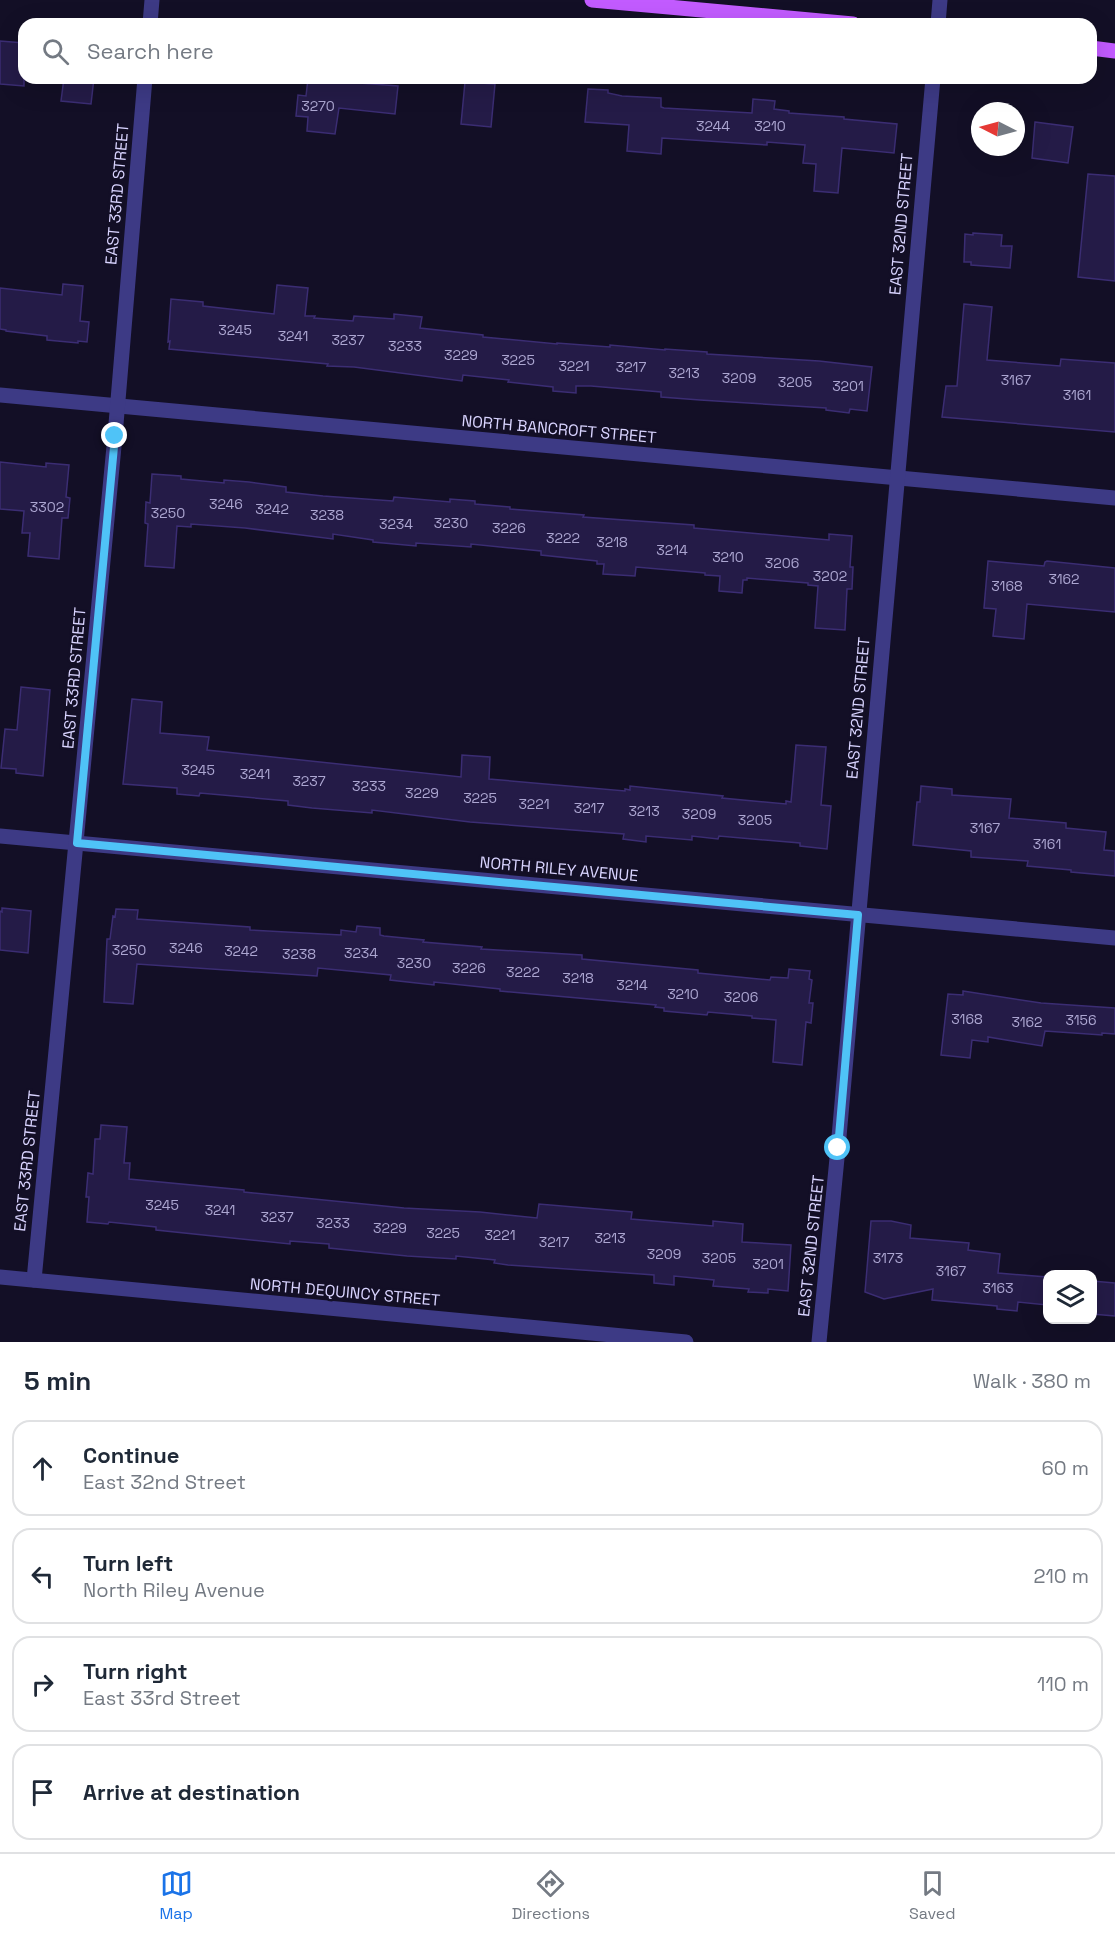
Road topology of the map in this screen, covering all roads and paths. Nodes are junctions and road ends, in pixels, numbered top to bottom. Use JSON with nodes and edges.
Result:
{"nodes":[{"id":1,"x":152,"y":0,"type":"edge"},
{"id":2,"x":592,"y":0,"type":"edge"},
{"id":3,"x":940,"y":0,"type":"edge"},
{"id":4,"x":150,"y":18,"type":"edge"},
{"id":5,"x":788,"y":18,"type":"edge"},
{"id":6,"x":938,"y":18,"type":"edge"},
{"id":7,"x":1097,"y":49,"type":"edge"},
{"id":8,"x":1115,"y":51,"type":"edge"},
{"id":9,"x":145,"y":84,"type":"edge"},
{"id":10,"x":932,"y":84,"type":"edge"},
{"id":11,"x":0,"y":395,"type":"edge"},
{"id":12,"x":118,"y":406,"type":"junction"},
{"id":13,"x":897,"y":477,"type":"junction"},
{"id":14,"x":1115,"y":498,"type":"edge"},
{"id":15,"x":0,"y":836,"type":"edge"},
{"id":16,"x":77,"y":843,"type":"junction"},
{"id":17,"x":858,"y":915,"type":"junction"},
{"id":18,"x":1115,"y":938,"type":"edge"},
{"id":19,"x":0,"y":1277,"type":"edge"},
{"id":20,"x":34,"y":1280,"type":"junction"},
{"id":21,"x":686,"y":1342,"type":"edge"},
{"id":22,"x":819,"y":1342,"type":"edge"}],
"edges":[{"from":1,"to":4,"type":"street"},
{"from":2,"to":5,"type":"main road"},
{"from":3,"to":6,"type":"street"},
{"from":7,"to":8,"type":"main road"},
{"from":9,"to":12,"type":"street","name":"EAST 33RD STREET"},
{"from":10,"to":13,"type":"street","name":"EAST 32ND STREET"},
{"from":11,"to":12,"type":"street","name":"NORTH BANCROFT STREET"},
{"from":12,"to":13,"type":"street","name":"NORTH BANCROFT STREET"},
{"from":12,"to":16,"type":"street","name":"EAST 33RD STREET"},
{"from":13,"to":14,"type":"street","name":"NORTH BANCROFT STREET"},
{"from":13,"to":17,"type":"street","name":"EAST 32ND STREET"},
{"from":15,"to":16,"type":"street","name":"NORTH RILEY AVENUE"},
{"from":16,"to":17,"type":"street","name":"NORTH RILEY AVENUE"},
{"from":16,"to":20,"type":"street","name":"EAST 33RD STREET"},
{"from":17,"to":18,"type":"street","name":"NORTH RILEY AVENUE"},
{"from":17,"to":22,"type":"street","name":"EAST 32ND STREET"},
{"from":19,"to":20,"type":"street","name":"NORTH DEQUINCY STREET"},
{"from":20,"to":21,"type":"street","name":"NORTH DEQUINCY STREET"}]}
